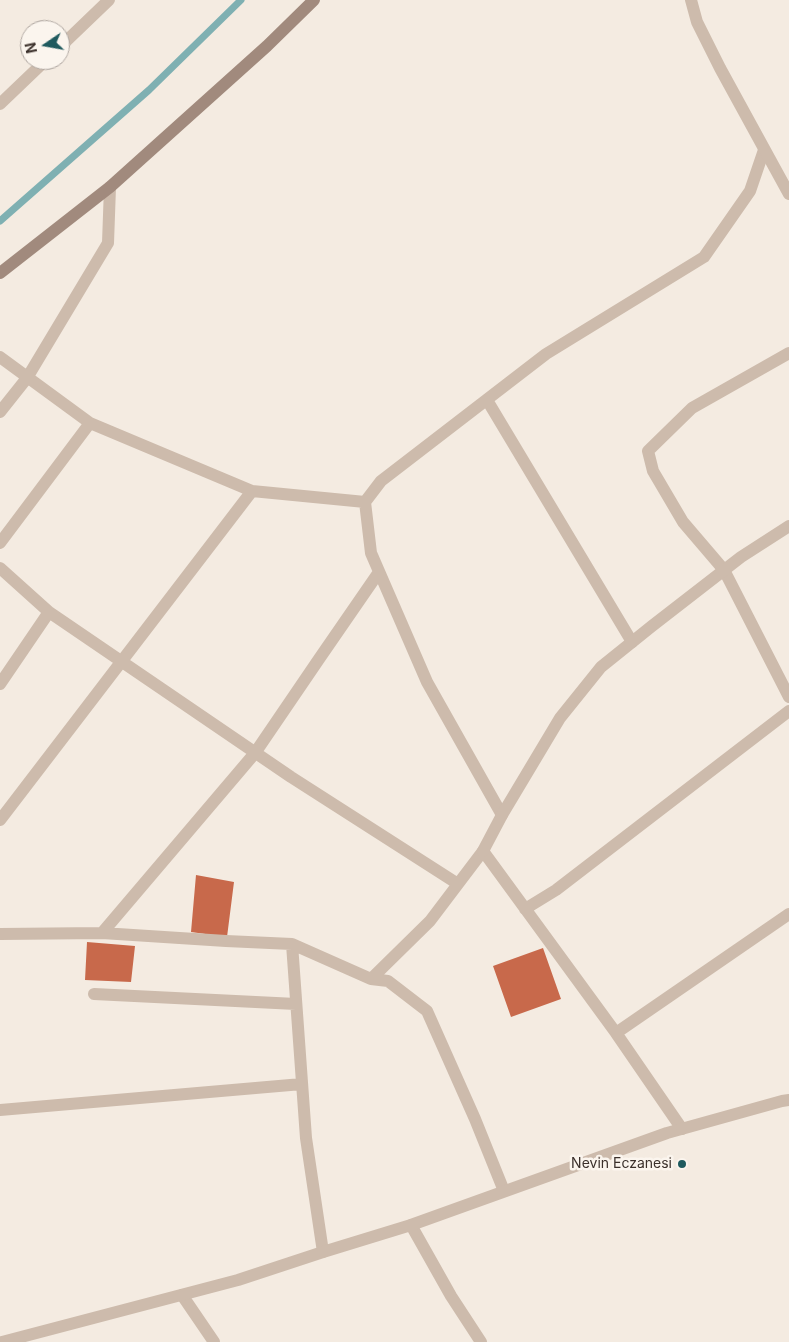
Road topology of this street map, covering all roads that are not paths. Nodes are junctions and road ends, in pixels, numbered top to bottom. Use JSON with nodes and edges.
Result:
{"nodes":[{"id":1,"x":109,"y":0,"type":"edge"},
{"id":2,"x":314,"y":0,"type":"edge"},
{"id":3,"x":691,"y":0,"type":"edge"},
{"id":4,"x":70,"y":37,"type":"edge"},
{"id":5,"x":36,"y":70,"type":"edge"},
{"id":6,"x":0,"y":104,"type":"edge"},
{"id":7,"x":764,"y":150,"type":"junction"},
{"id":8,"x":110,"y":187,"type":"junction"},
{"id":9,"x":789,"y":194,"type":"edge"},
{"id":10,"x":0,"y":274,"type":"edge"},
{"id":11,"x":789,"y":353,"type":"edge"},
{"id":12,"x":0,"y":358,"type":"edge"},
{"id":13,"x":28,"y":378,"type":"junction"},
{"id":14,"x":487,"y":400,"type":"junction"},
{"id":15,"x":0,"y":412,"type":"edge"},
{"id":16,"x":90,"y":423,"type":"junction"},
{"id":17,"x":252,"y":491,"type":"junction"},
{"id":18,"x":365,"y":502,"type":"junction"},
{"id":19,"x":789,"y":526,"type":"edge"},
{"id":20,"x":0,"y":543,"type":"edge"},
{"id":21,"x":0,"y":568,"type":"edge"},
{"id":22,"x":724,"y":570,"type":"junction"},
{"id":23,"x":379,"y":572,"type":"junction"},
{"id":24,"x":49,"y":612,"type":"junction"},
{"id":25,"x":632,"y":642,"type":"junction"},
{"id":26,"x":121,"y":662,"type":"junction"},
{"id":27,"x":0,"y":684,"type":"edge"},
{"id":28,"x":789,"y":697,"type":"edge"},
{"id":29,"x":789,"y":711,"type":"edge"},
{"id":30,"x":255,"y":753,"type":"junction"},
{"id":31,"x":502,"y":814,"type":"junction"},
{"id":32,"x":0,"y":820,"type":"edge"},
{"id":33,"x":482,"y":851,"type":"junction"},
{"id":34,"x":458,"y":884,"type":"junction"},
{"id":35,"x":525,"y":909,"type":"junction"},
{"id":36,"x":789,"y":914,"type":"edge"},
{"id":37,"x":102,"y":933,"type":"junction"},
{"id":38,"x":0,"y":934,"type":"edge"},
{"id":39,"x":292,"y":944,"type":"junction"},
{"id":40,"x":371,"y":979,"type":"junction"},
{"id":41,"x":94,"y":994,"type":"dead end"},
{"id":42,"x":296,"y":1004,"type":"junction"},
{"id":43,"x":616,"y":1033,"type":"junction"},
{"id":44,"x":302,"y":1084,"type":"junction"},
{"id":45,"x":789,"y":1100,"type":"edge"},
{"id":46,"x":0,"y":1110,"type":"edge"},
{"id":47,"x":682,"y":1129,"type":"junction"},
{"id":48,"x":504,"y":1191,"type":"junction"},
{"id":49,"x":411,"y":1225,"type":"junction"},
{"id":50,"x":323,"y":1252,"type":"junction"},
{"id":51,"x":182,"y":1295,"type":"junction"},
{"id":52,"x":2,"y":1342,"type":"edge"},
{"id":53,"x":214,"y":1342,"type":"edge"},
{"id":54,"x":481,"y":1342,"type":"edge"}],
"edges":[{"from":1,"to":4,"type":"street"},
{"from":2,"to":8,"type":"main road"},
{"from":3,"to":7,"type":"street"},
{"from":5,"to":6,"type":"street"},
{"from":7,"to":9,"type":"street"},
{"from":7,"to":14,"type":"street"},
{"from":8,"to":10,"type":"main road"},
{"from":8,"to":13,"type":"street"},
{"from":11,"to":22,"type":"street"},
{"from":12,"to":13,"type":"street"},
{"from":13,"to":15,"type":"street"},
{"from":13,"to":16,"type":"street"},
{"from":14,"to":18,"type":"street"},
{"from":14,"to":25,"type":"street"},
{"from":16,"to":17,"type":"street"},
{"from":16,"to":20,"type":"street"},
{"from":17,"to":18,"type":"street"},
{"from":17,"to":26,"type":"street"},
{"from":18,"to":23,"type":"street"},
{"from":19,"to":22,"type":"street"},
{"from":21,"to":24,"type":"street"},
{"from":22,"to":25,"type":"street"},
{"from":22,"to":28,"type":"street"},
{"from":23,"to":30,"type":"street"},
{"from":23,"to":31,"type":"street"},
{"from":24,"to":26,"type":"street"},
{"from":24,"to":27,"type":"street"},
{"from":25,"to":31,"type":"street"},
{"from":26,"to":30,"type":"street"},
{"from":26,"to":32,"type":"street"},
{"from":29,"to":35,"type":"street"},
{"from":30,"to":34,"type":"street"},
{"from":30,"to":37,"type":"street"},
{"from":31,"to":33,"type":"street"},
{"from":33,"to":34,"type":"street"},
{"from":33,"to":35,"type":"street"},
{"from":34,"to":40,"type":"street"},
{"from":35,"to":43,"type":"street"},
{"from":36,"to":43,"type":"street"},
{"from":37,"to":38,"type":"street"},
{"from":37,"to":39,"type":"street"},
{"from":39,"to":40,"type":"street"},
{"from":39,"to":42,"type":"street"},
{"from":40,"to":48,"type":"street"},
{"from":41,"to":42,"type":"street"},
{"from":42,"to":44,"type":"street"},
{"from":43,"to":47,"type":"street"},
{"from":44,"to":46,"type":"street"},
{"from":44,"to":50,"type":"street"},
{"from":45,"to":47,"type":"street"},
{"from":47,"to":48,"type":"street"},
{"from":48,"to":49,"type":"street"},
{"from":49,"to":50,"type":"street"},
{"from":49,"to":54,"type":"street"},
{"from":50,"to":51,"type":"street"},
{"from":51,"to":52,"type":"street"},
{"from":51,"to":53,"type":"street"}]}
